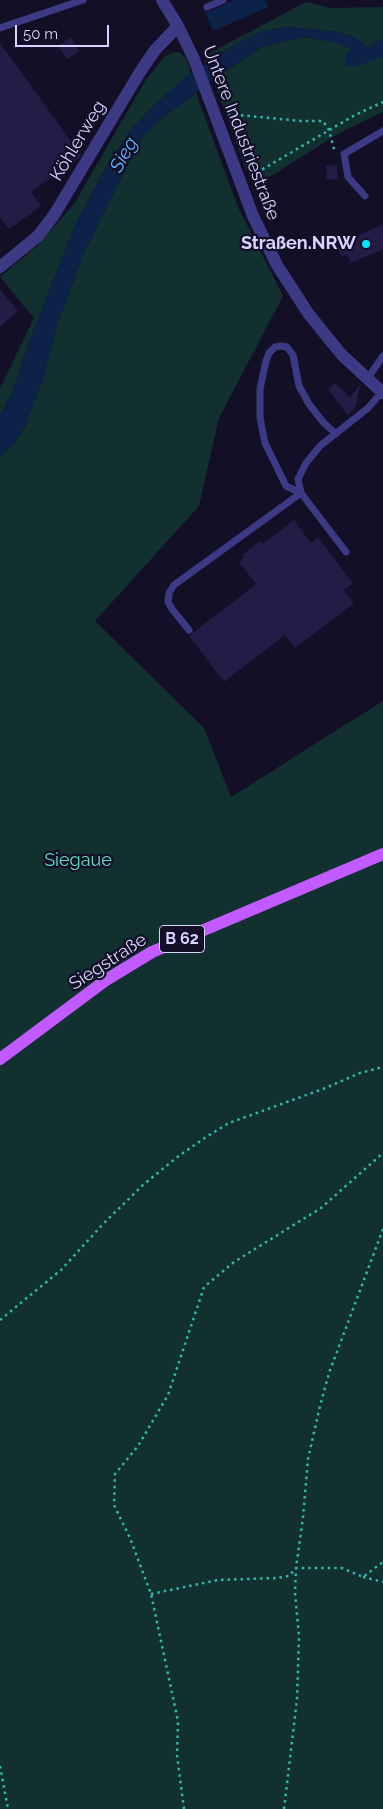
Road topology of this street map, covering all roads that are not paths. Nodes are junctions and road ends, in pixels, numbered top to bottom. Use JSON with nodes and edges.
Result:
{"nodes":[{"id":1,"x":83,"y":0,"type":"edge"},
{"id":2,"x":162,"y":0,"type":"edge"},
{"id":3,"x":224,"y":0,"type":"edge"},
{"id":4,"x":207,"y":7,"type":"dead end"},
{"id":5,"x":178,"y":26,"type":"junction"},
{"id":6,"x":0,"y":28,"type":"edge"},
{"id":7,"x":383,"y":131,"type":"edge"},
{"id":8,"x":364,"y":196,"type":"dead end"},
{"id":9,"x":0,"y":267,"type":"edge"},
{"id":10,"x":383,"y":356,"type":"edge"},
{"id":11,"x":367,"y":379,"type":"junction"},
{"id":12,"x":382,"y":393,"type":"edge"},
{"id":13,"x":336,"y":434,"type":"junction"},
{"id":14,"x":301,"y":493,"type":"junction"},
{"id":15,"x":346,"y":552,"type":"dead end"},
{"id":16,"x":189,"y":630,"type":"dead end"},
{"id":17,"x":383,"y":854,"type":"edge"},
{"id":18,"x":0,"y":1059,"type":"edge"}],
"edges":[{"from":1,"to":6,"type":"lane"},
{"from":2,"to":5,"type":"street","name":"Untere Industriestraße"},
{"from":3,"to":4,"type":"lane"},
{"from":5,"to":9,"type":"street","name":"Köhlerweg"},
{"from":5,"to":11,"type":"street","name":"Untere Industriestraße"},
{"from":7,"to":8,"type":"lane"},
{"from":10,"to":11,"type":"lane"},
{"from":11,"to":12,"type":"street","name":"Untere Industriestraße"},
{"from":12,"to":13,"type":"lane"},
{"from":13,"to":14,"type":"lane"},
{"from":13,"to":14,"type":"lane"},
{"from":14,"to":15,"type":"lane"},
{"from":14,"to":16,"type":"lane"},
{"from":17,"to":18,"type":"main road","name":"Siegstraße","number":"B 62"}]}
